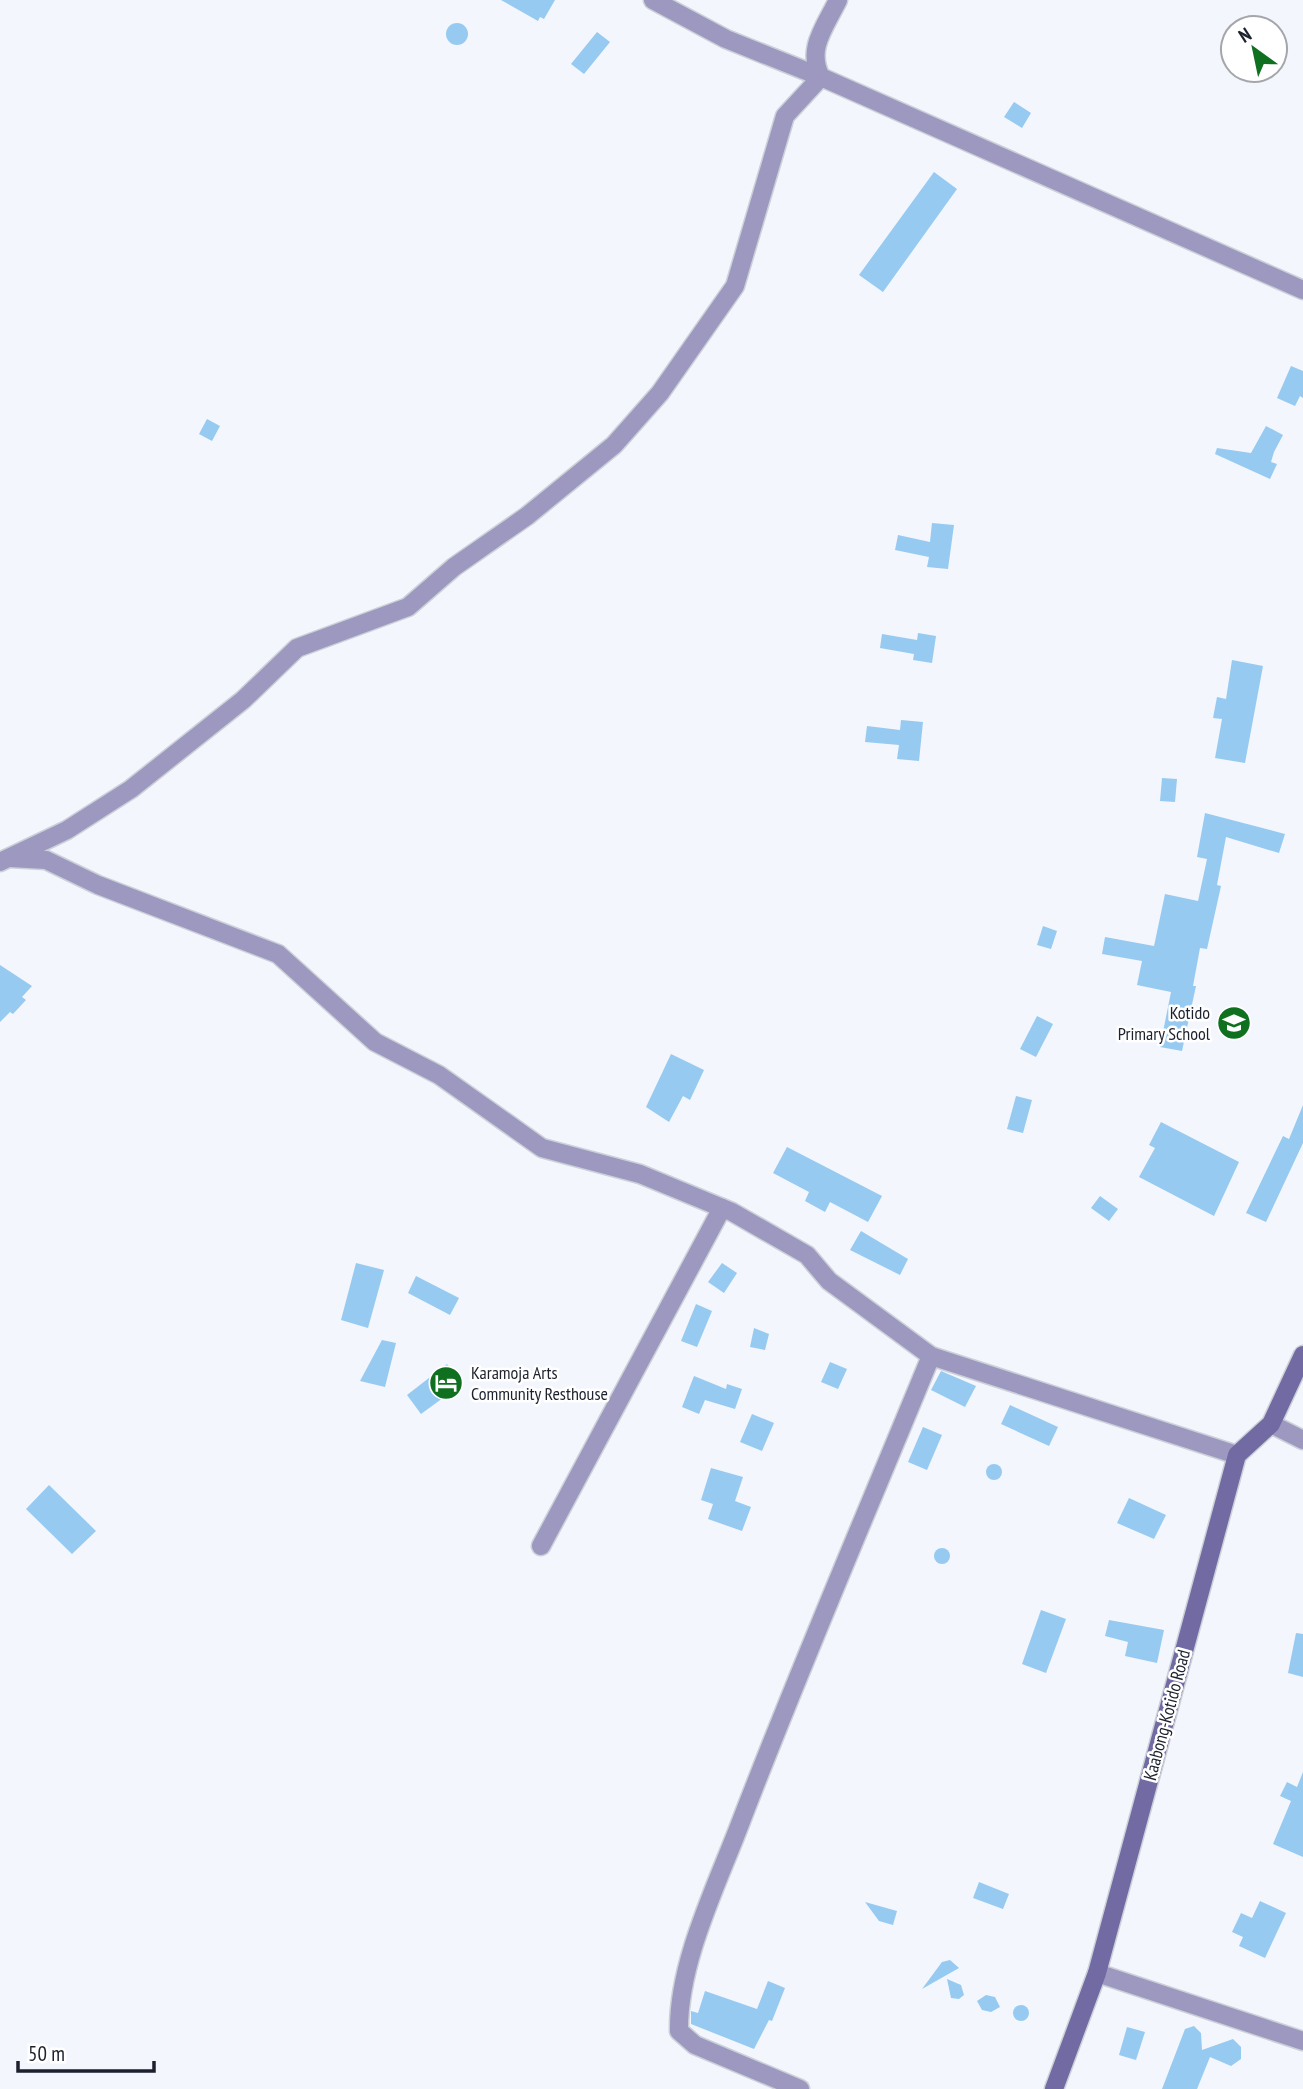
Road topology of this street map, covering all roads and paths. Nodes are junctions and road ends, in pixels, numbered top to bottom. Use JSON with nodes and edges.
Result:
{"nodes":[{"id":1,"x":653,"y":0,"type":"edge"},
{"id":2,"x":838,"y":0,"type":"edge"},
{"id":3,"x":821,"y":77,"type":"junction"},
{"id":4,"x":1303,"y":290,"type":"edge"},
{"id":5,"x":4,"y":860,"type":"edge"},
{"id":6,"x":722,"y":1208,"type":"junction"},
{"id":7,"x":1303,"y":1355,"type":"edge"},
{"id":8,"x":931,"y":1356,"type":"junction"},
{"id":9,"x":1271,"y":1424,"type":"junction"},
{"id":10,"x":1303,"y":1440,"type":"edge"},
{"id":11,"x":1237,"y":1455,"type":"junction"},
{"id":12,"x":541,"y":1546,"type":"dead end"},
{"id":13,"x":1097,"y":1973,"type":"junction"},
{"id":14,"x":1303,"y":2041,"type":"edge"},
{"id":15,"x":800,"y":2089,"type":"edge"},
{"id":16,"x":1054,"y":2089,"type":"edge"}],
"edges":[{"from":1,"to":3,"type":"street"},
{"from":2,"to":3,"type":"street"},
{"from":3,"to":4,"type":"street"},
{"from":3,"to":5,"type":"street"},
{"from":5,"to":6,"type":"street"},
{"from":6,"to":8,"type":"street"},
{"from":6,"to":12,"type":"street"},
{"from":7,"to":9,"type":"main road"},
{"from":8,"to":11,"type":"street"},
{"from":8,"to":15,"type":"street"},
{"from":9,"to":10,"type":"street"},
{"from":9,"to":11,"type":"main road"},
{"from":11,"to":13,"type":"main road","name":"Kaabong-Kotido Road"},
{"from":13,"to":14,"type":"street"},
{"from":13,"to":16,"type":"main road","name":"Kaabong-Kotido Road"}]}
